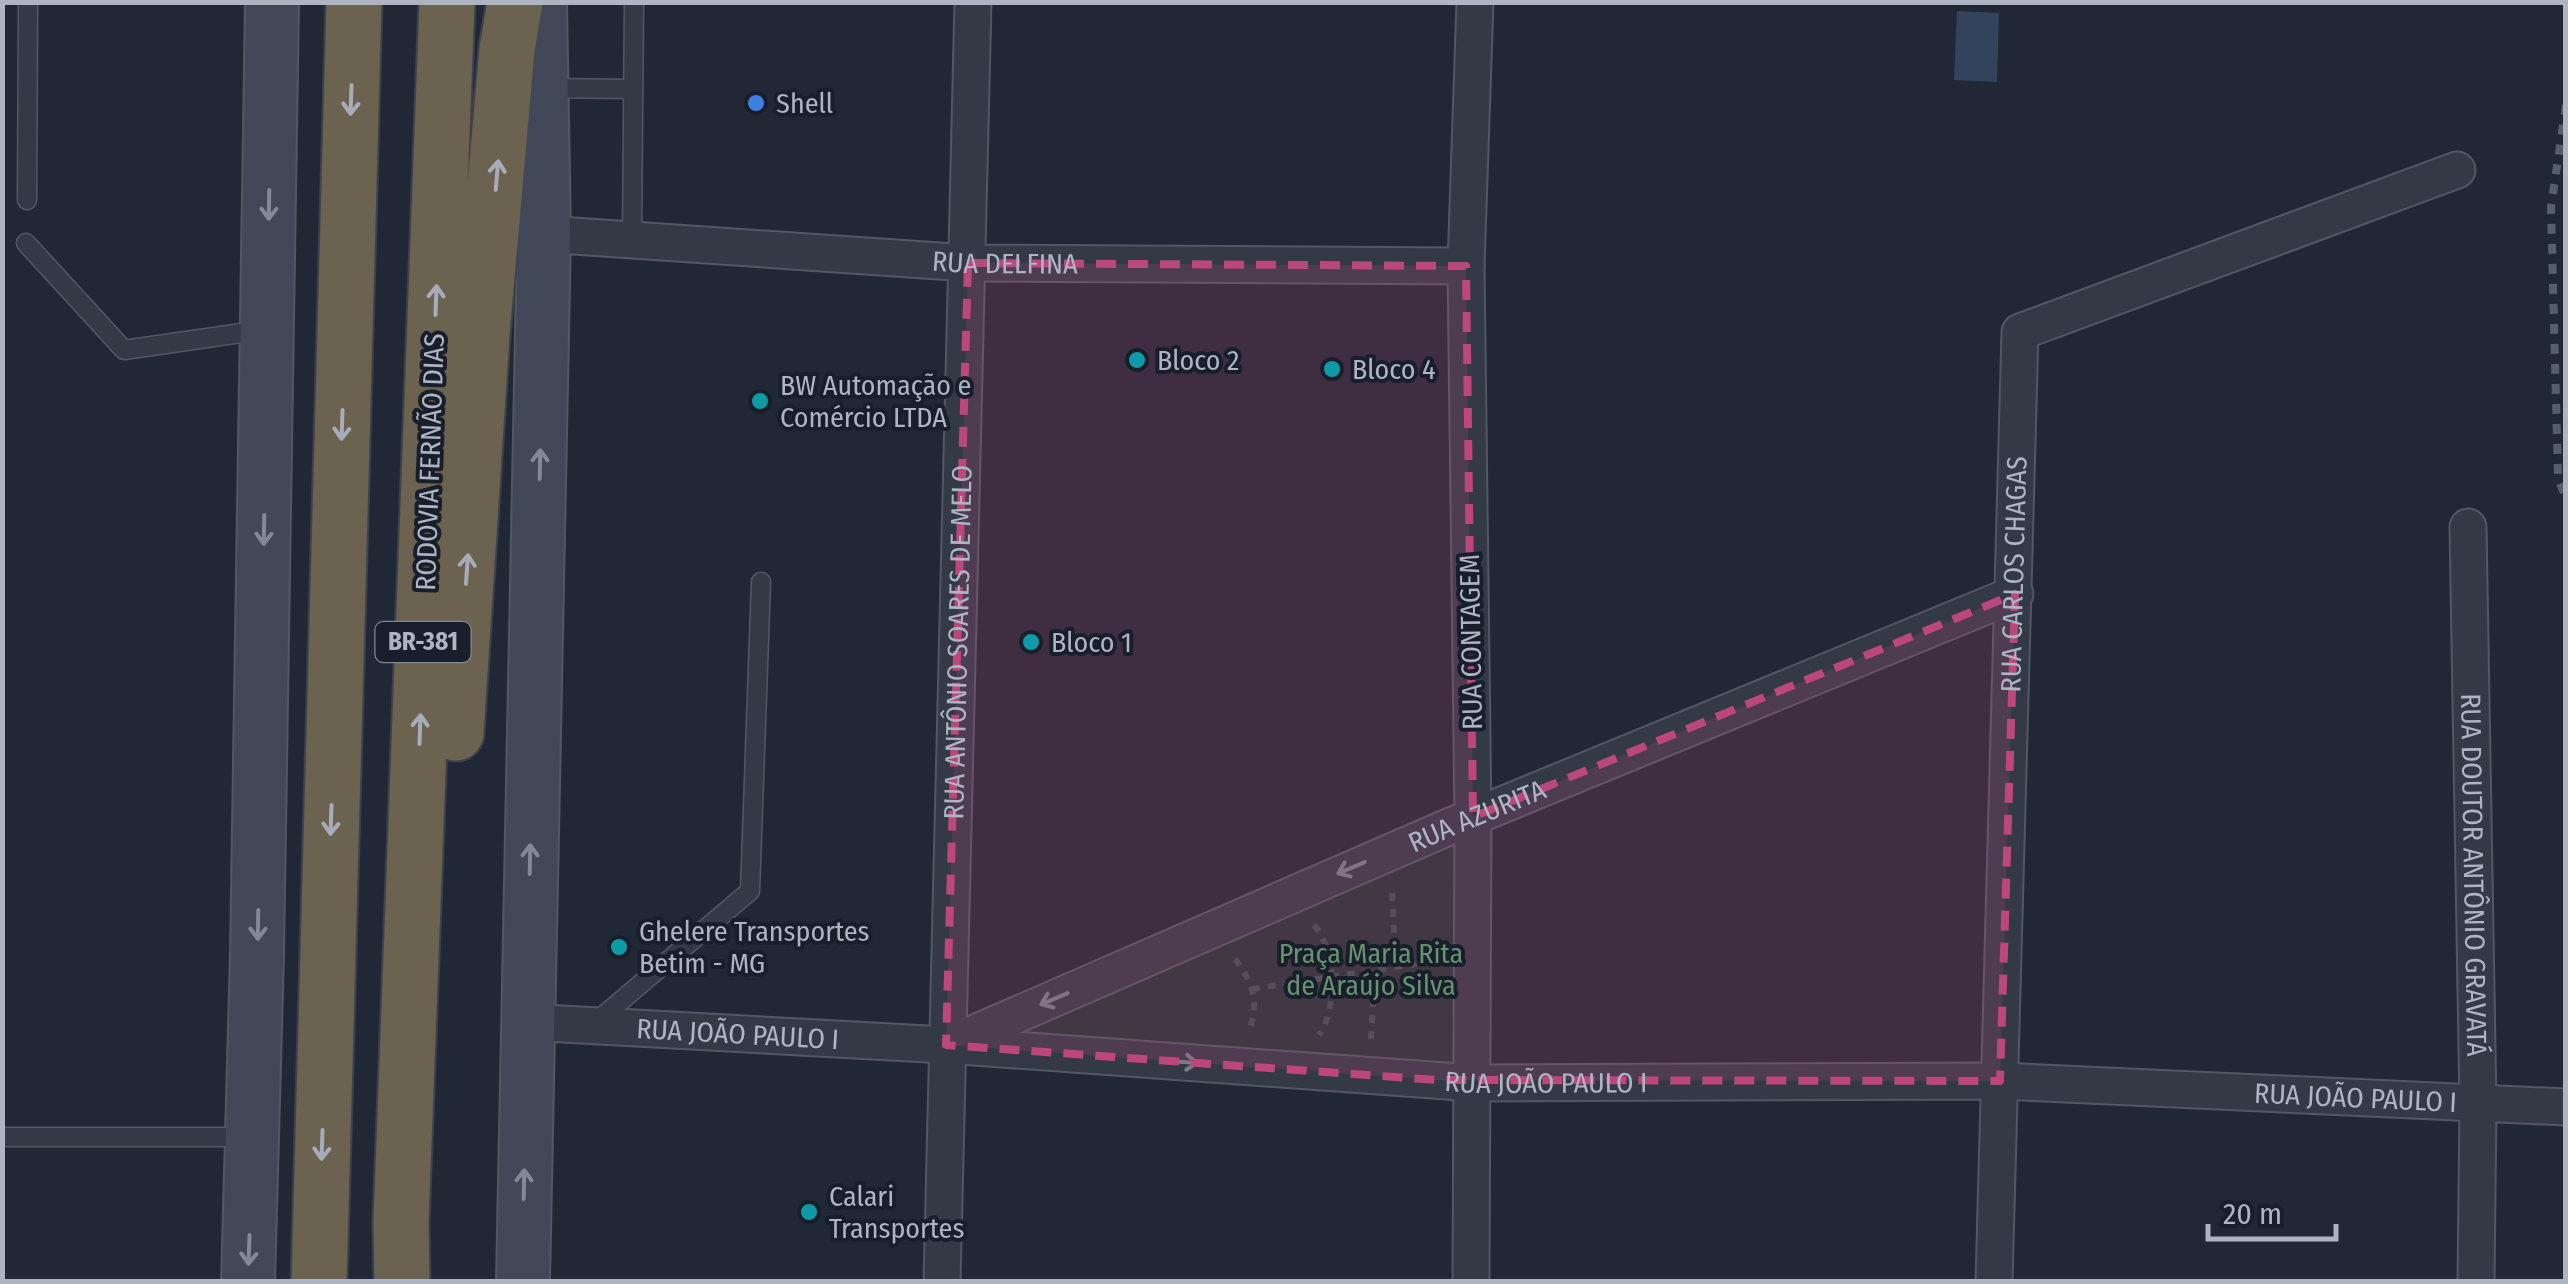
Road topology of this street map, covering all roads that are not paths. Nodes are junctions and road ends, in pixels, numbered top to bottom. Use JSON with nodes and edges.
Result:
{"nodes":[{"id":1,"x":28,"y":2,"type":"edge"},
{"id":2,"x":272,"y":2,"type":"edge"},
{"id":3,"x":354,"y":2,"type":"edge"},
{"id":4,"x":447,"y":2,"type":"edge"},
{"id":5,"x":514,"y":2,"type":"edge"},
{"id":6,"x":540,"y":2,"type":"edge"},
{"id":7,"x":634,"y":2,"type":"edge"},
{"id":8,"x":973,"y":2,"type":"edge"},
{"id":9,"x":1475,"y":2,"type":"edge"},
{"id":10,"x":541,"y":88,"type":"junction"},
{"id":11,"x":634,"y":88,"type":"junction"},
{"id":12,"x":2457,"y":170,"type":"dead end"},
{"id":13,"x":27,"y":200,"type":"dead end"},
{"id":14,"x":544,"y":234,"type":"junction"},
{"id":15,"x":632,"y":239,"type":"junction"},
{"id":16,"x":26,"y":243,"type":"dead end"},
{"id":17,"x":968,"y":263,"type":"junction"},
{"id":18,"x":1466,"y":266,"type":"junction"},
{"id":19,"x":267,"y":329,"type":"junction"},
{"id":20,"x":2468,"y":527,"type":"dead end"},
{"id":21,"x":760,"y":582,"type":"dead end"},
{"id":22,"x":2015,"y":594,"type":"junction"},
{"id":23,"x":1474,"y":817,"type":"junction"},
{"id":24,"x":526,"y":1022,"type":"junction"},
{"id":25,"x":592,"y":1026,"type":"junction"},
{"id":26,"x":946,"y":1045,"type":"junction"},
{"id":27,"x":2000,"y":1081,"type":"junction"},
{"id":28,"x":1474,"y":1083,"type":"junction"},
{"id":29,"x":2478,"y":1106,"type":"junction"},
{"id":30,"x":2566,"y":1108,"type":"edge"},
{"id":31,"x":2,"y":1137,"type":"edge"},
{"id":32,"x":252,"y":1137,"type":"junction"},
{"id":33,"x":401,"y":1222,"type":"junction"},
{"id":34,"x":248,"y":1282,"type":"edge"},
{"id":35,"x":318,"y":1282,"type":"edge"},
{"id":36,"x":402,"y":1282,"type":"edge"},
{"id":37,"x":523,"y":1282,"type":"edge"},
{"id":38,"x":942,"y":1282,"type":"edge"},
{"id":39,"x":1471,"y":1282,"type":"edge"},
{"id":40,"x":1994,"y":1282,"type":"edge"},
{"id":41,"x":2476,"y":1282,"type":"edge"}],
"edges":[{"from":1,"to":13,"type":"lane"},
{"from":2,"to":19,"type":"main road","one_way":true},
{"from":3,"to":35,"type":"highway","number":"BR-381","one_way":true},
{"from":33,"to":4,"type":"highway","name":"RODOVIA FERNÃO DIAS","number":"BR-381","one_way":true},
{"from":33,"to":5,"type":"highway","one_way":true},
{"from":6,"to":10,"type":"main road"},
{"from":7,"to":11,"type":"lane"},
{"from":8,"to":17,"type":"street","name":"RUA ANTÔNIO SOARES DE MELO"},
{"from":9,"to":18,"type":"street","name":"RUA CONTAGEM"},
{"from":10,"to":11,"type":"lane"},
{"from":10,"to":14,"type":"main road"},
{"from":11,"to":15,"type":"lane"},
{"from":12,"to":22,"type":"street","name":"RUA CARLOS CHAGAS"},
{"from":14,"to":15,"type":"street","name":"RUA DELFINA"},
{"from":24,"to":14,"type":"main road","one_way":true},
{"from":15,"to":17,"type":"street","name":"RUA DELFINA"},
{"from":16,"to":19,"type":"lane"},
{"from":17,"to":18,"type":"street","name":"RUA DELFINA"},
{"from":17,"to":26,"type":"street","name":"RUA ANTÔNIO SOARES DE MELO"},
{"from":18,"to":23,"type":"street","name":"RUA CONTAGEM"},
{"from":19,"to":32,"type":"main road","one_way":true},
{"from":20,"to":29,"type":"street","name":"RUA DOUTOR ANTÔNIO GRAVATÁ"},
{"from":21,"to":25,"type":"lane"},
{"from":22,"to":23,"type":"street","name":"RUA AZURITA"},
{"from":22,"to":27,"type":"street","name":"RUA CARLOS CHAGAS"},
{"from":23,"to":26,"type":"street","name":"RUA AZURITA","one_way":true},
{"from":23,"to":28,"type":"street","name":"RUA CONTAGEM"},
{"from":24,"to":25,"type":"street","name":"RUA JOÃO PAULO I"},
{"from":37,"to":24,"type":"main road","one_way":true},
{"from":25,"to":26,"type":"street","name":"RUA JOÃO PAULO I"},
{"from":26,"to":28,"type":"street","name":"RUA JOÃO PAULO I","one_way":true},
{"from":26,"to":38,"type":"street","name":"RUA ANTÔNIO SOARES DE MELO"},
{"from":27,"to":28,"type":"street","name":"RUA JOÃO PAULO I"},
{"from":27,"to":29,"type":"street","name":"RUA JOÃO PAULO I"},
{"from":27,"to":40,"type":"street","name":"RUA CARLOS CHAGAS"},
{"from":28,"to":39,"type":"street","name":"RUA CONTAGEM"},
{"from":29,"to":30,"type":"street","name":"RUA JOÃO PAULO I"},
{"from":29,"to":41,"type":"street","name":"RUA DOUTOR ANTÔNIO GRAVATÁ"},
{"from":31,"to":32,"type":"lane"},
{"from":32,"to":34,"type":"main road","one_way":true},
{"from":33,"to":36,"type":"highway","name":"RODOVIA FERNÃO DIAS","number":"BR-381"}]}
